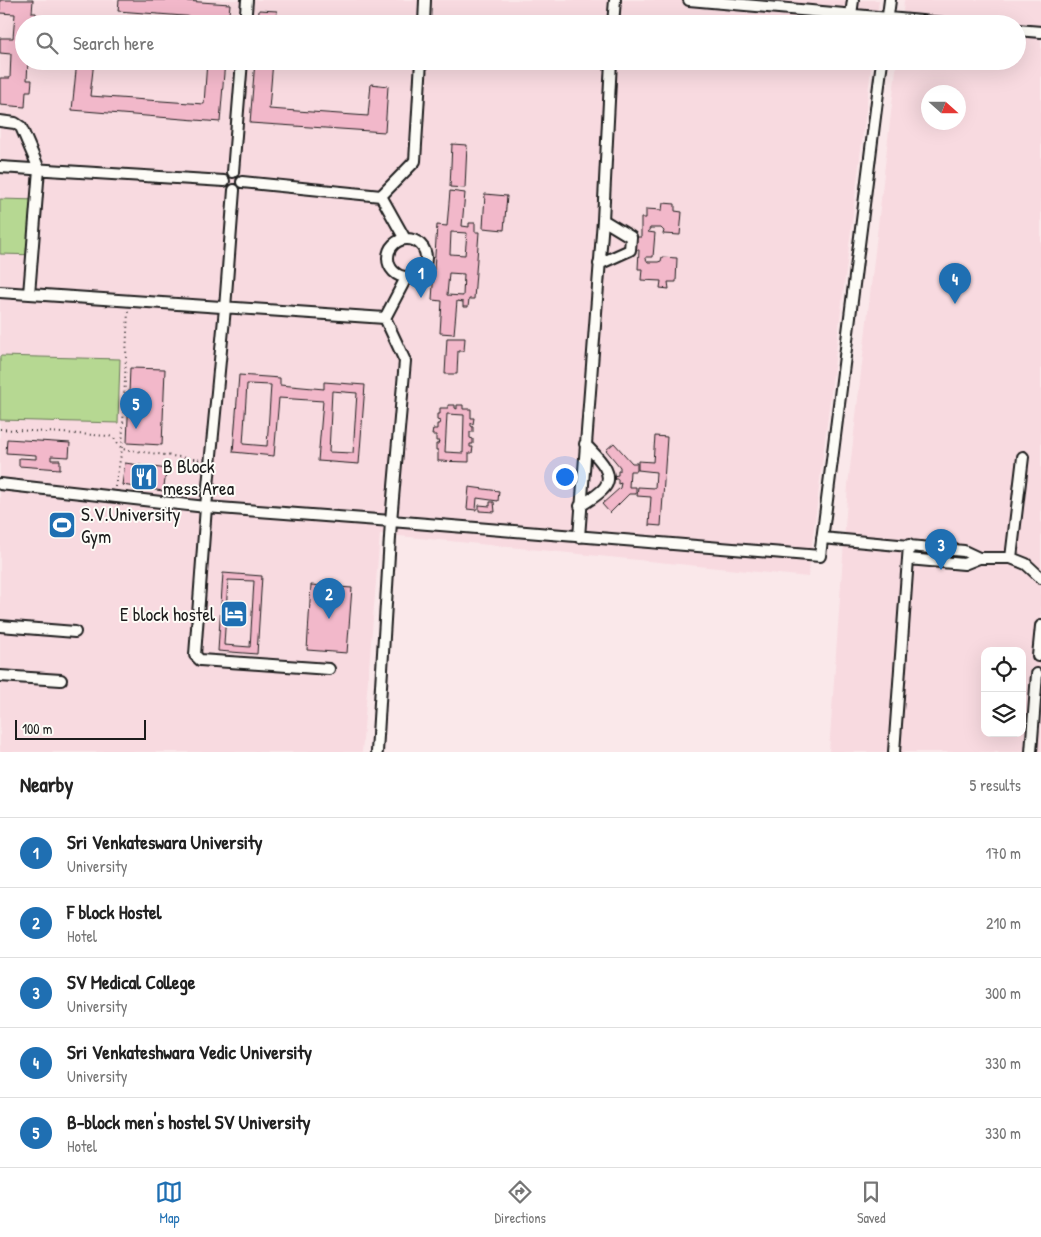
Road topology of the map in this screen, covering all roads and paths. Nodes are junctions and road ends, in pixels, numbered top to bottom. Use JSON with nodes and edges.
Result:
{"nodes":[{"id":1,"x":246,"y":0,"type":"edge"},
{"id":2,"x":425,"y":0,"type":"edge"},
{"id":3,"x":615,"y":0,"type":"edge"},
{"id":4,"x":689,"y":0,"type":"edge"},
{"id":5,"x":853,"y":0,"type":"edge"},
{"id":6,"x":890,"y":0,"type":"edge"},
{"id":7,"x":245,"y":15,"type":"edge"},
{"id":8,"x":424,"y":15,"type":"edge"},
{"id":9,"x":614,"y":15,"type":"edge"},
{"id":10,"x":851,"y":15,"type":"joint"},
{"id":11,"x":888,"y":15,"type":"edge"},
{"id":12,"x":1026,"y":31,"type":"edge"},
{"id":13,"x":1041,"y":32,"type":"edge"},
{"id":14,"x":241,"y":70,"type":"edge"},
{"id":15,"x":420,"y":70,"type":"edge"},
{"id":16,"x":611,"y":70,"type":"edge"},
{"id":17,"x":881,"y":70,"type":"edge"},
{"id":18,"x":0,"y":121,"type":"edge"},
{"id":19,"x":0,"y":167,"type":"edge"},
{"id":20,"x":39,"y":169,"type":"junction"},
{"id":21,"x":234,"y":172,"type":"junction"},
{"id":22,"x":224,"y":181,"type":"junction"},
{"id":23,"x":242,"y":182,"type":"junction"},
{"id":24,"x":234,"y":190,"type":"junction"},
{"id":25,"x":381,"y":196,"type":"junction"},
{"id":26,"x":603,"y":220,"type":"junction"},
{"id":27,"x":405,"y":239,"type":"junction"},
{"id":28,"x":599,"y":264,"type":"junction"},
{"id":29,"x":406,"y":278,"type":"junction"},
{"id":30,"x":0,"y":292,"type":"edge"},
{"id":31,"x":28,"y":294,"type":"junction"},
{"id":32,"x":128,"y":300,"type":"junction"},
{"id":33,"x":226,"y":308,"type":"junction"},
{"id":34,"x":385,"y":318,"type":"junction"},
{"id":35,"x":0,"y":429,"type":"edge"},
{"id":36,"x":586,"y":444,"type":"junction"},
{"id":37,"x":122,"y":449,"type":"junction"},
{"id":38,"x":1023,"y":457,"type":"dead end"},
{"id":39,"x":210,"y":461,"type":"junction"},
{"id":40,"x":0,"y":484,"type":"edge"},
{"id":41,"x":113,"y":497,"type":"junction"},
{"id":42,"x":580,"y":506,"type":"junction"},
{"id":43,"x":206,"y":507,"type":"junction"},
{"id":44,"x":391,"y":520,"type":"junction"},
{"id":45,"x":579,"y":537,"type":"junction"},
{"id":46,"x":822,"y":538,"type":"junction"},
{"id":47,"x":909,"y":546,"type":"junction"},
{"id":48,"x":979,"y":558,"type":"junction"},
{"id":49,"x":1011,"y":558,"type":"junction"},
{"id":50,"x":908,"y":560,"type":"junction"},
{"id":51,"x":1041,"y":578,"type":"edge"},
{"id":52,"x":0,"y":626,"type":"edge"},
{"id":53,"x":1041,"y":626,"type":"edge"},
{"id":54,"x":75,"y":632,"type":"dead end"},
{"id":55,"x":1040,"y":655,"type":"edge"},
{"id":56,"x":329,"y":669,"type":"dead end"},
{"id":57,"x":0,"y":676,"type":"edge"},
{"id":58,"x":1039,"y":676,"type":"edge"},
{"id":59,"x":61,"y":680,"type":"dead end"},
{"id":60,"x":377,"y":752,"type":"edge"},
{"id":61,"x":894,"y":752,"type":"edge"},
{"id":62,"x":1031,"y":752,"type":"edge"}],
"edges":[{"from":1,"to":7,"type":"street"},
{"from":2,"to":8,"type":"street"},
{"from":3,"to":9,"type":"street"},
{"from":4,"to":10,"type":"street"},
{"from":5,"to":10,"type":"street"},
{"from":6,"to":11,"type":"street"},
{"from":12,"to":13,"type":"street"},
{"from":14,"to":21,"type":"street"},
{"from":15,"to":25,"type":"street"},
{"from":16,"to":26,"type":"street"},
{"from":17,"to":46,"type":"street"},
{"from":18,"to":20,"type":"street"},
{"from":19,"to":20,"type":"street"},
{"from":20,"to":22,"type":"street"},
{"from":20,"to":31,"type":"street"},
{"from":21,"to":22,"type":"street"},
{"from":21,"to":23,"type":"street"},
{"from":22,"to":24,"type":"street"},
{"from":23,"to":24,"type":"street"},
{"from":23,"to":25,"type":"street"},
{"from":24,"to":33,"type":"street"},
{"from":25,"to":27,"type":"street"},
{"from":26,"to":28,"type":"street"},
{"from":26,"to":28,"type":"street"},
{"from":27,"to":29,"type":"street"},
{"from":27,"to":29,"type":"street"},
{"from":28,"to":36,"type":"street"},
{"from":29,"to":34,"type":"street"},
{"from":30,"to":31,"type":"street"},
{"from":31,"to":32,"type":"street"},
{"from":32,"to":33,"type":"street"},
{"from":32,"to":37,"type":"path"},
{"from":33,"to":34,"type":"street"},
{"from":33,"to":39,"type":"street"},
{"from":34,"to":44,"type":"street"},
{"from":35,"to":37,"type":"path"},
{"from":36,"to":42,"type":"street"},
{"from":36,"to":42,"type":"street"},
{"from":37,"to":39,"type":"path"},
{"from":37,"to":41,"type":"path"},
{"from":38,"to":49,"type":"street"},
{"from":39,"to":43,"type":"street"},
{"from":40,"to":41,"type":"street"},
{"from":41,"to":43,"type":"street"},
{"from":42,"to":45,"type":"street"},
{"from":43,"to":44,"type":"street"},
{"from":43,"to":56,"type":"street"},
{"from":44,"to":45,"type":"street"},
{"from":44,"to":60,"type":"street"},
{"from":45,"to":46,"type":"street"},
{"from":46,"to":47,"type":"street"},
{"from":47,"to":48,"type":"street"},
{"from":47,"to":50,"type":"street"},
{"from":48,"to":49,"type":"street"},
{"from":48,"to":50,"type":"street"},
{"from":49,"to":51,"type":"street"},
{"from":50,"to":61,"type":"street"},
{"from":52,"to":54,"type":"street"},
{"from":53,"to":55,"type":"street"},
{"from":55,"to":58,"type":"street"},
{"from":57,"to":59,"type":"street"},
{"from":58,"to":62,"type":"street"}]}
